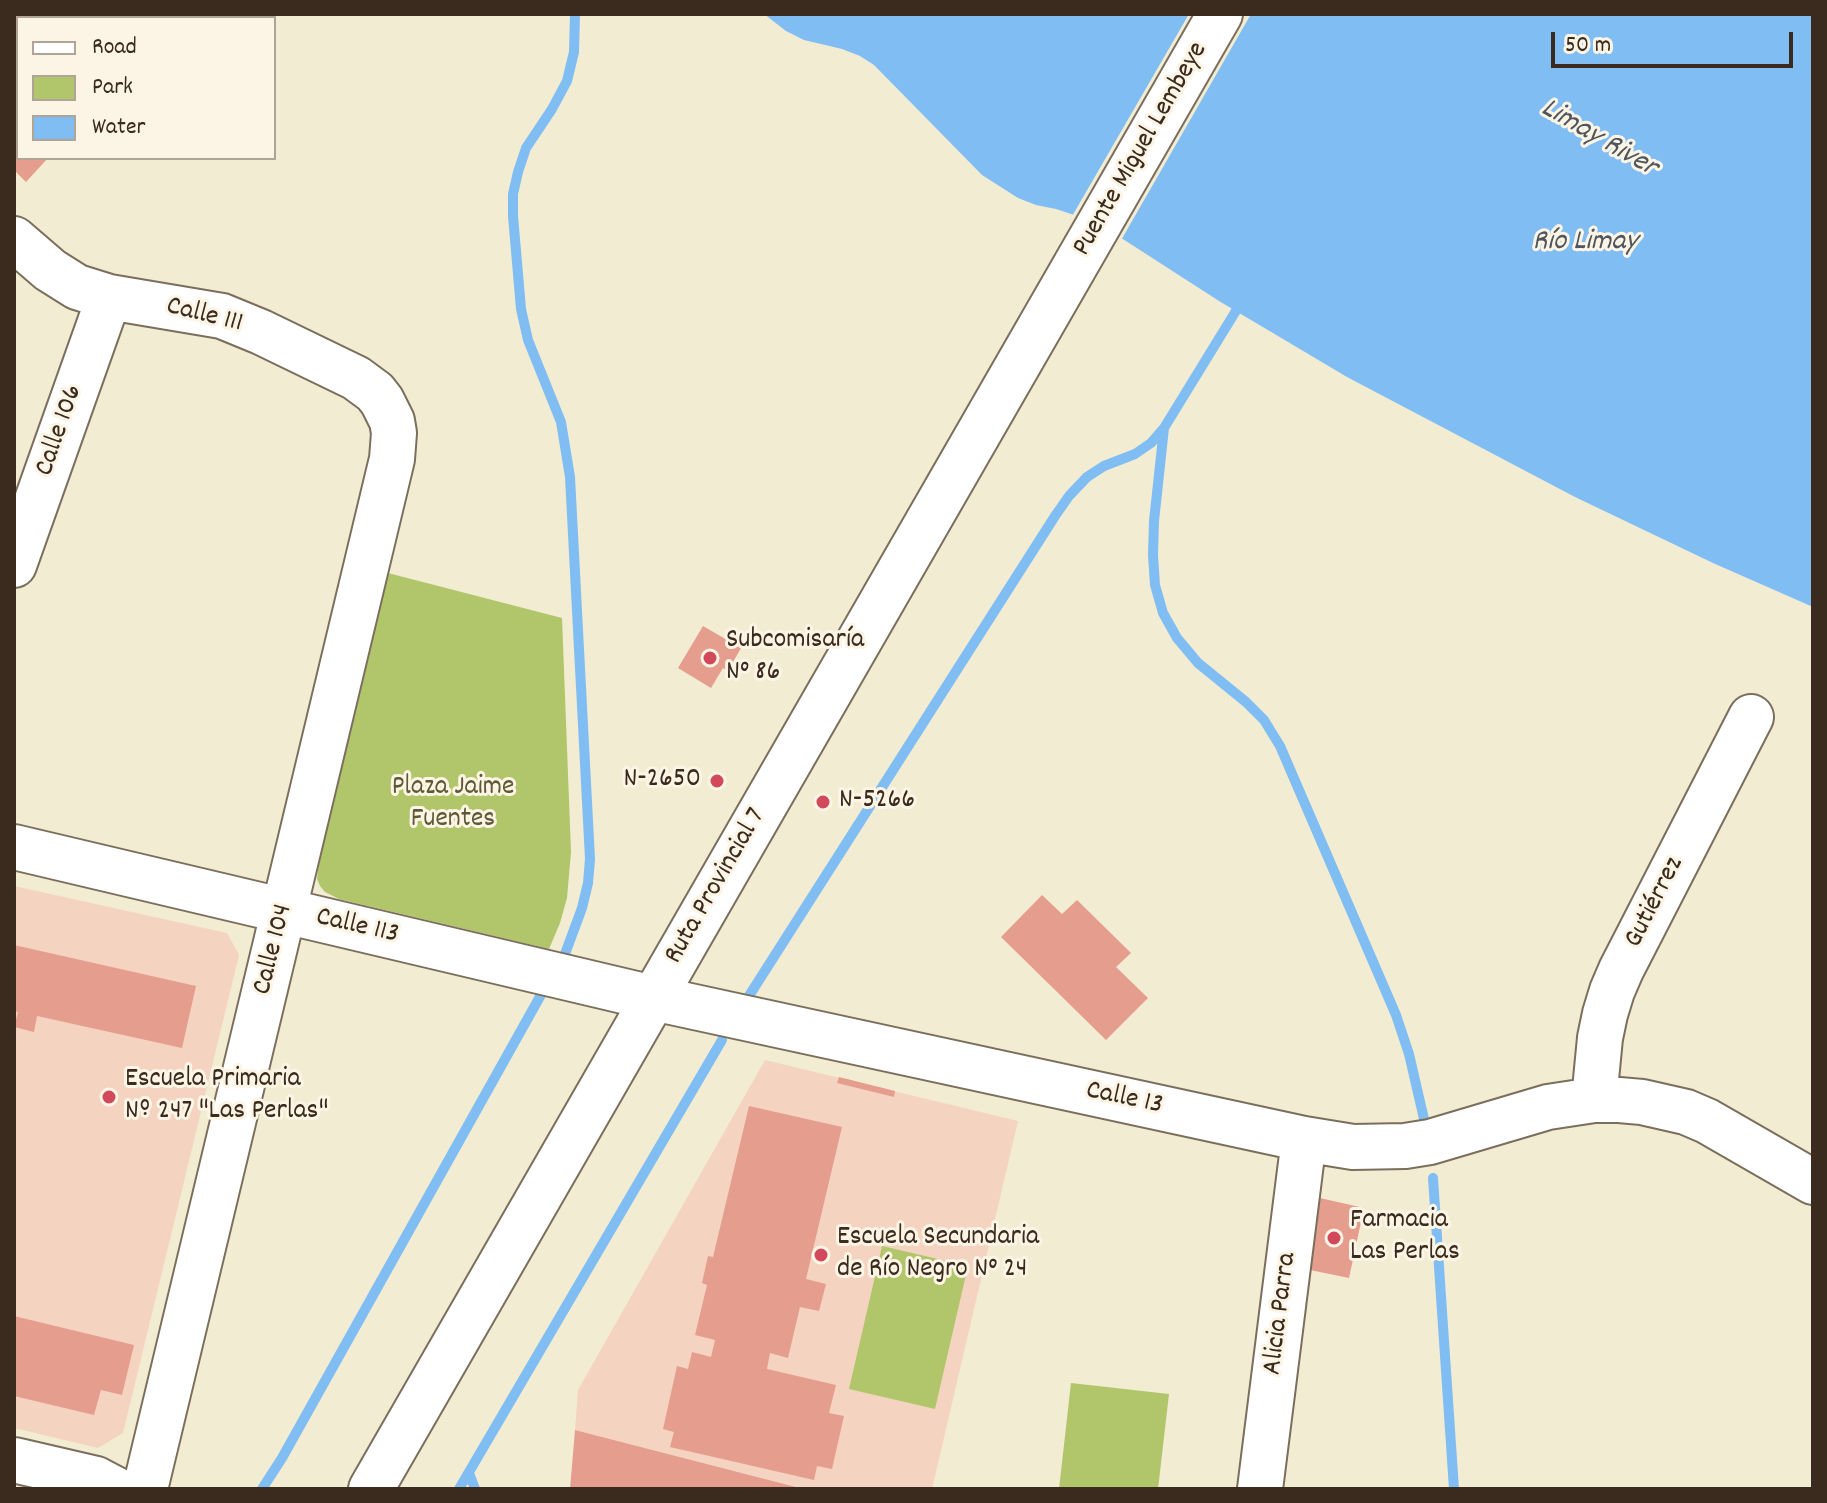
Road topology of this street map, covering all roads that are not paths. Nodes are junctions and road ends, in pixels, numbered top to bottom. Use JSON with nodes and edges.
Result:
{"nodes":[{"id":1,"x":1220,"y":14,"type":"edge"},
{"id":2,"x":14,"y":239,"type":"edge"},
{"id":3,"x":1063,"y":286,"type":"joint"},
{"id":4,"x":109,"y":297,"type":"junction"},
{"id":5,"x":388,"y":410,"type":"joint"},
{"id":6,"x":14,"y":565,"type":"edge"},
{"id":7,"x":1751,"y":717,"type":"dead end"},
{"id":8,"x":14,"y":847,"type":"edge"},
{"id":9,"x":284,"y":911,"type":"junction"},
{"id":10,"x":653,"y":998,"type":"junction"},
{"id":11,"x":1594,"y":1100,"type":"junction"},
{"id":12,"x":1304,"y":1139,"type":"junction"},
{"id":13,"x":1813,"y":1182,"type":"edge"},
{"id":14,"x":14,"y":1460,"type":"edge"},
{"id":15,"x":115,"y":1489,"type":"edge"},
{"id":16,"x":145,"y":1489,"type":"edge"},
{"id":17,"x":371,"y":1489,"type":"edge"},
{"id":18,"x":1260,"y":1489,"type":"edge"}],
"edges":[{"from":1,"to":3,"type":"street","name":"Puente Miguel Lembeye"},
{"from":2,"to":4,"type":"street","name":"Calle 111"},
{"from":3,"to":10,"type":"street","name":"Ruta Provincial 7"},
{"from":4,"to":5,"type":"street","name":"Calle 111"},
{"from":4,"to":6,"type":"street","name":"Calle 106"},
{"from":5,"to":9,"type":"street","name":"Calle 104"},
{"from":7,"to":11,"type":"street","name":"Gutiérrez"},
{"from":8,"to":9,"type":"street","name":"Calle 113"},
{"from":9,"to":10,"type":"street","name":"Calle 113"},
{"from":9,"to":16,"type":"street","name":"Calle 104"},
{"from":10,"to":12,"type":"street","name":"Calle 13"},
{"from":10,"to":17,"type":"street","name":"Ruta Provincial 7"},
{"from":11,"to":12,"type":"street","name":"Calle 13"},
{"from":11,"to":13,"type":"street","name":"Calle 13"},
{"from":12,"to":18,"type":"street","name":"Alicia Parra"},
{"from":14,"to":15,"type":"street"}]}
